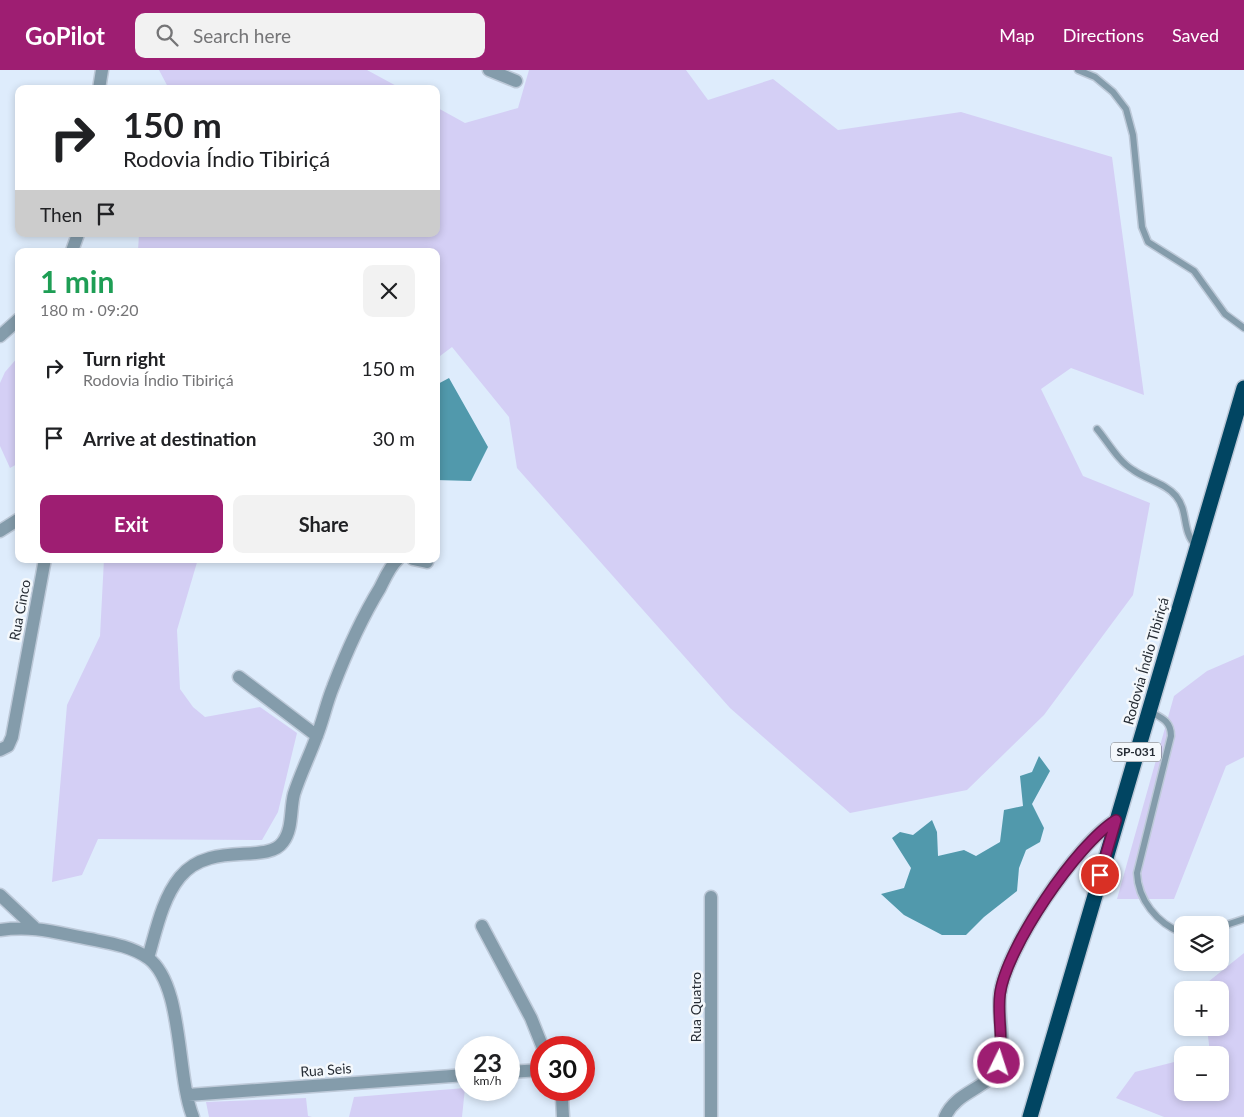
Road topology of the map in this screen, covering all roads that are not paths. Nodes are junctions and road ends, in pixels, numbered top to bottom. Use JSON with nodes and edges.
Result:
{"nodes":[{"id":1,"x":102,"y":70,"type":"edge"},
{"id":2,"x":489,"y":70,"type":"edge"},
{"id":3,"x":1078,"y":70,"type":"edge"},
{"id":4,"x":516,"y":81,"type":"dead end"},
{"id":5,"x":100,"y":85,"type":"edge"},
{"id":6,"x":15,"y":323,"type":"edge"},
{"id":7,"x":1244,"y":328,"type":"edge"},
{"id":8,"x":0,"y":336,"type":"edge"},
{"id":9,"x":1244,"y":388,"type":"edge"},
{"id":10,"x":1097,"y":429,"type":"dead end"},
{"id":11,"x":15,"y":522,"type":"edge"},
{"id":12,"x":0,"y":532,"type":"edge"},
{"id":13,"x":1196,"y":547,"type":"junction"},
{"id":14,"x":44,"y":563,"type":"edge"},
{"id":15,"x":396,"y":563,"type":"edge"},
{"id":16,"x":239,"y":677,"type":"dead end"},
{"id":17,"x":1148,"y":710,"type":"junction"},
{"id":18,"x":317,"y":736,"type":"junction"},
{"id":19,"x":0,"y":750,"type":"edge"},
{"id":20,"x":1116,"y":820,"type":"junction"},
{"id":21,"x":0,"y":895,"type":"edge"},
{"id":22,"x":711,"y":897,"type":"dead end"},
{"id":23,"x":1244,"y":919,"type":"edge"},
{"id":24,"x":1229,"y":924,"type":"edge"},
{"id":25,"x":482,"y":926,"type":"dead end"},
{"id":26,"x":34,"y":927,"type":"junction"},
{"id":27,"x":1,"y":929,"type":"edge"},
{"id":28,"x":1174,"y":930,"type":"edge"},
{"id":29,"x":148,"y":958,"type":"junction"},
{"id":30,"x":538,"y":1036,"type":"edge"},
{"id":31,"x":455,"y":1076,"type":"edge"},
{"id":32,"x":188,"y":1095,"type":"junction"},
{"id":33,"x":562,"y":1101,"type":"edge"},
{"id":34,"x":193,"y":1117,"type":"edge"},
{"id":35,"x":563,"y":1117,"type":"edge"},
{"id":36,"x":711,"y":1117,"type":"edge"},
{"id":37,"x":944,"y":1117,"type":"edge"},
{"id":38,"x":1030,"y":1117,"type":"edge"}],
"edges":[{"from":1,"to":5,"type":"street"},
{"from":2,"to":4,"type":"street"},
{"from":3,"to":7,"type":"lane"},
{"from":6,"to":8,"type":"street"},
{"from":9,"to":13,"type":"highway","name":"Rodovia Índio Tibiriçá","number":"SP-031"},
{"from":10,"to":13,"type":"lane"},
{"from":11,"to":12,"type":"street"},
{"from":13,"to":17,"type":"highway","name":"Rodovia Índio Tibiriçá","number":"SP-031"},
{"from":14,"to":19,"type":"street","name":"Rua Cinco"},
{"from":15,"to":18,"type":"street"},
{"from":16,"to":18,"type":"street"},
{"from":17,"to":20,"type":"highway","name":"Rodovia Índio Tibiriçá","number":"SP-031"},
{"from":17,"to":28,"type":"lane"},
{"from":18,"to":29,"type":"street"},
{"from":20,"to":37,"type":"street"},
{"from":20,"to":38,"type":"highway","name":"Rodovia Índio Tibiriçá","number":"SP-031"},
{"from":21,"to":26,"type":"street"},
{"from":22,"to":36,"type":"street","name":"Rua Quatro"},
{"from":23,"to":24,"type":"lane"},
{"from":25,"to":30,"type":"street"},
{"from":26,"to":27,"type":"street"},
{"from":26,"to":29,"type":"street"},
{"from":29,"to":32,"type":"street"},
{"from":31,"to":32,"type":"street","name":"Rua Seis"},
{"from":32,"to":34,"type":"street"},
{"from":33,"to":35,"type":"street"}]}
